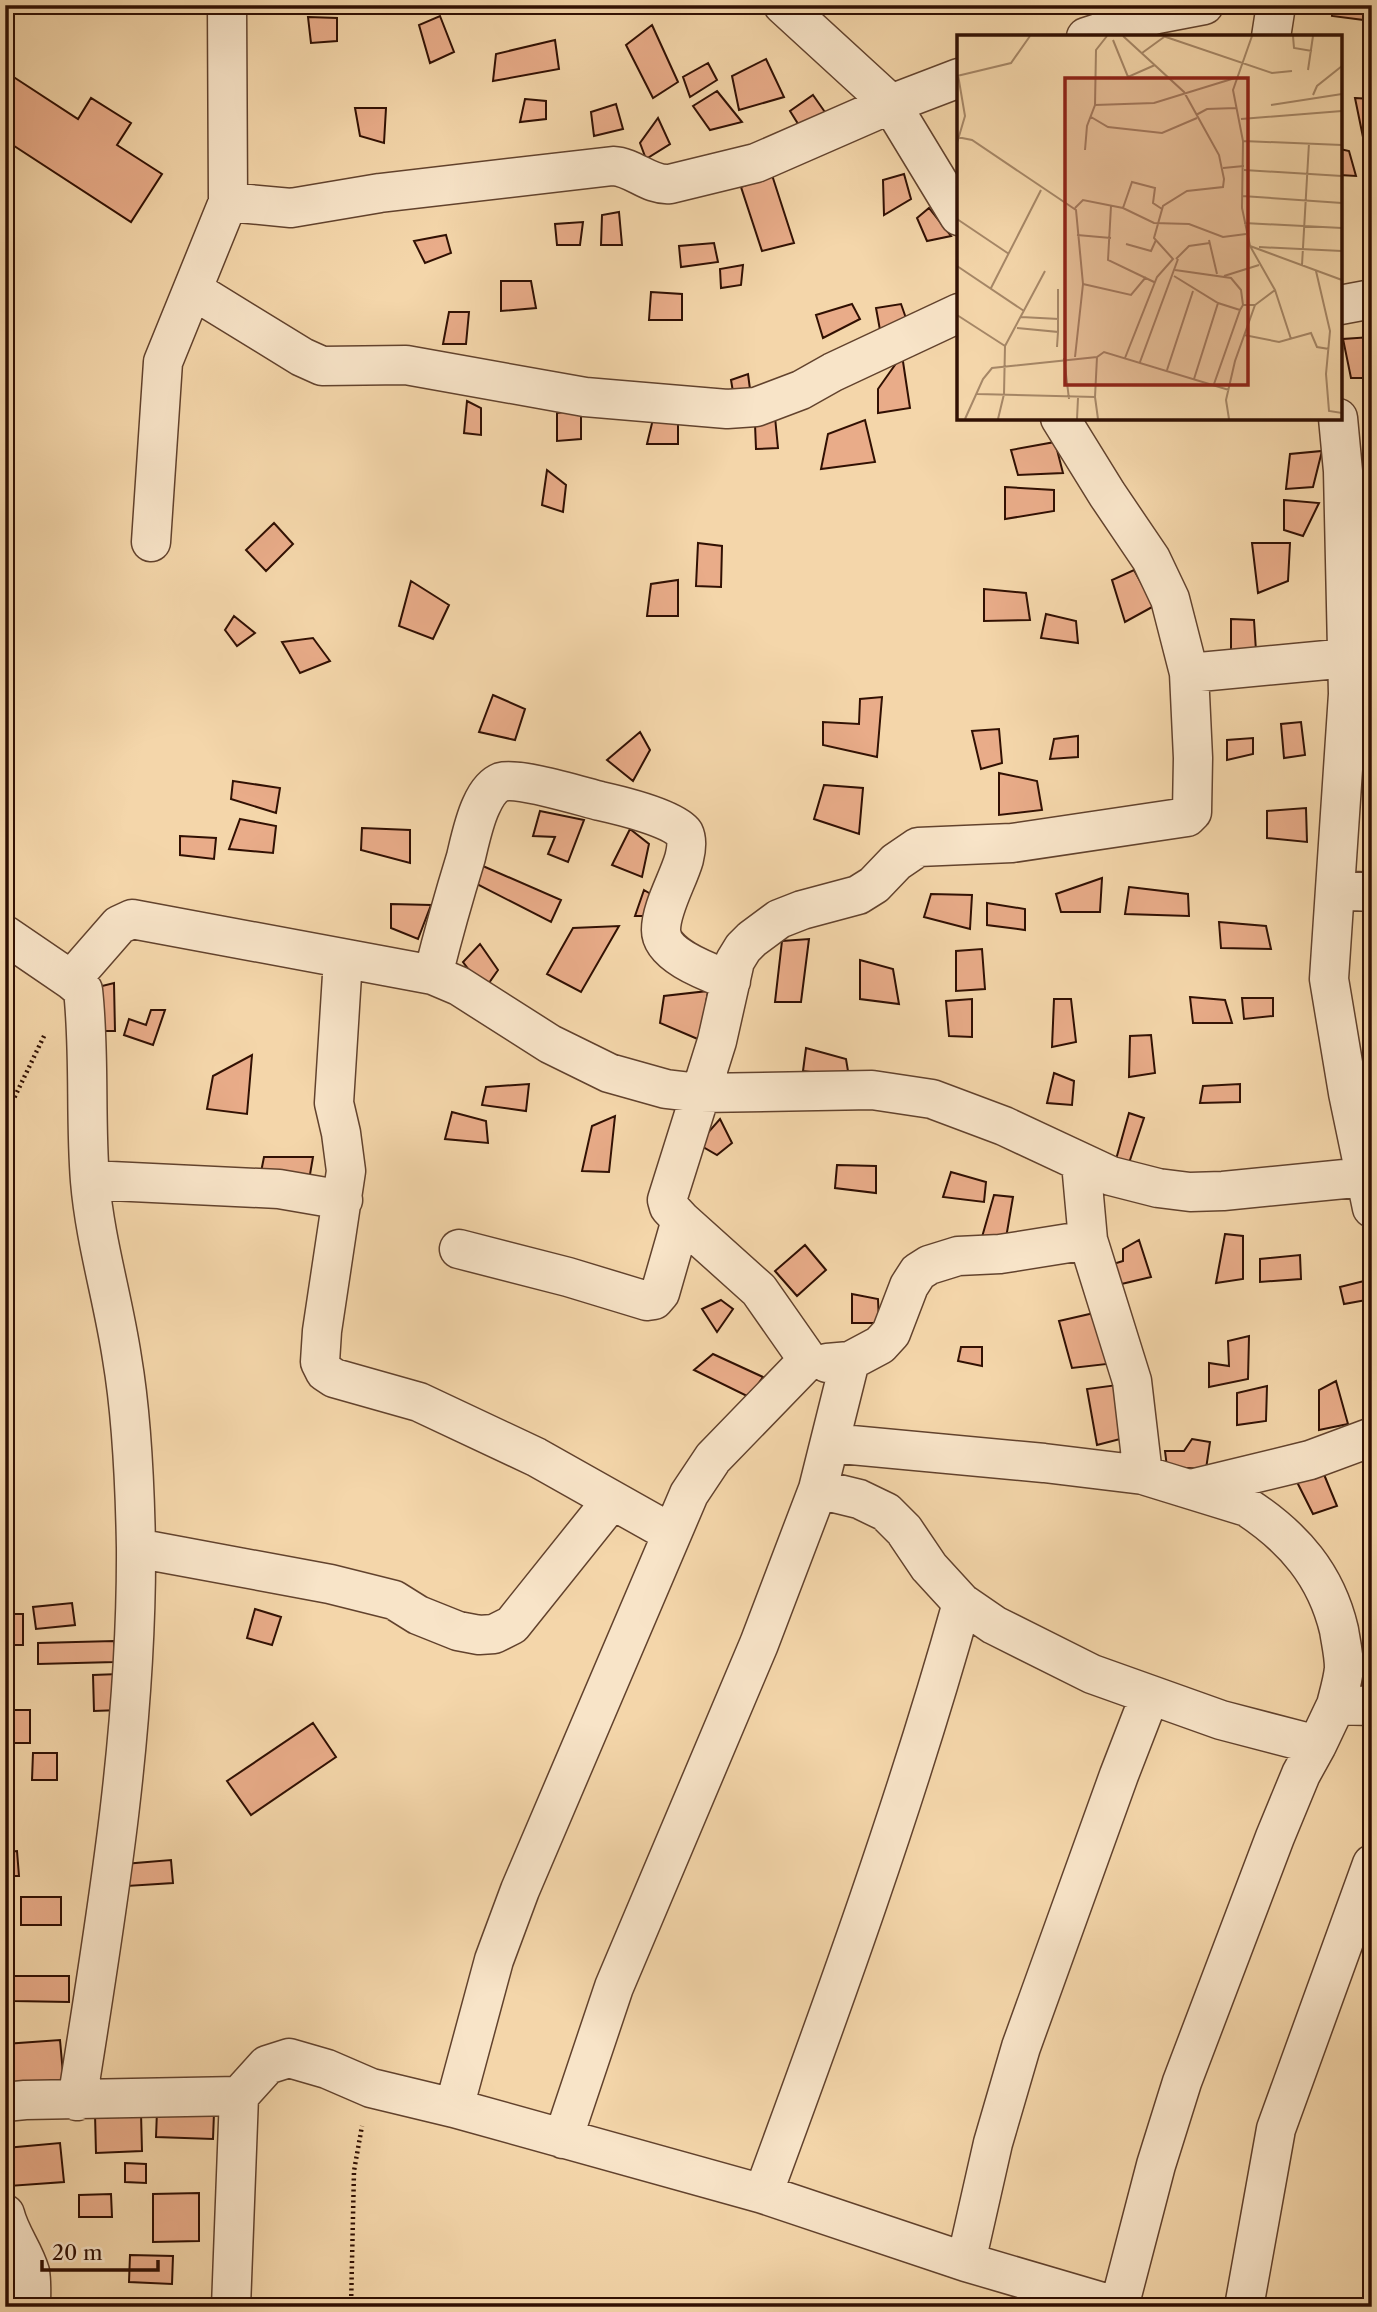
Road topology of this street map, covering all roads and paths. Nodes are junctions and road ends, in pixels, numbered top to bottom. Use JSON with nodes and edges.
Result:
{"nodes":[{"id":1,"x":227,"y":5,"type":"edge"},
{"id":2,"x":783,"y":5,"type":"edge"},
{"id":3,"x":1204,"y":5,"type":"edge"},
{"id":4,"x":1276,"y":5,"type":"edge"},
{"id":5,"x":1092,"y":35,"type":"edge"},
{"id":6,"x":1270,"y":35,"type":"edge"},
{"id":7,"x":957,"y":79,"type":"edge"},
{"id":8,"x":891,"y":104,"type":"junction"},
{"id":9,"x":228,"y":202,"type":"junction"},
{"id":10,"x":957,"y":213,"type":"edge"},
{"id":11,"x":193,"y":290,"type":"junction"},
{"id":12,"x":1372,"y":299,"type":"edge"},
{"id":13,"x":1342,"y":305,"type":"edge"},
{"id":14,"x":957,"y":314,"type":"edge"},
{"id":15,"x":1061,"y":420,"type":"edge"},
{"id":16,"x":1339,"y":420,"type":"edge"},
{"id":17,"x":1357,"y":471,"type":"edge"},
{"id":18,"x":151,"y":542,"type":"dead end"},
{"id":19,"x":1189,"y":673,"type":"junction"},
{"id":20,"x":1356,"y":683,"type":"edge"},
{"id":21,"x":1353,"y":891,"type":"edge"},
{"id":22,"x":5,"y":935,"type":"edge"},
{"id":23,"x":343,"y":959,"type":"junction"},
{"id":24,"x":433,"y":975,"type":"junction"},
{"id":25,"x":71,"y":980,"type":"junction"},
{"id":26,"x":730,"y":981,"type":"junction"},
{"id":27,"x":700,"y":1093,"type":"junction"},
{"id":28,"x":1360,"y":1094,"type":"edge"},
{"id":29,"x":5,"y":1117,"type":"edge"},
{"id":30,"x":1081,"y":1163,"type":"junction"},
{"id":31,"x":90,"y":1181,"type":"junction"},
{"id":32,"x":1368,"y":1192,"type":"edge"},
{"id":33,"x":342,"y":1200,"type":"junction"},
{"id":34,"x":681,"y":1220,"type":"junction"},
{"id":35,"x":1088,"y":1240,"type":"junction"},
{"id":36,"x":459,"y":1249,"type":"dead end"},
{"id":37,"x":808,"y":1360,"type":"junction"},
{"id":38,"x":850,"y":1362,"type":"junction"},
{"id":39,"x":1372,"y":1437,"type":"edge"},
{"id":40,"x":830,"y":1443,"type":"junction"},
{"id":41,"x":1143,"y":1475,"type":"junction"},
{"id":42,"x":818,"y":1489,"type":"junction"},
{"id":43,"x":1189,"y":1489,"type":"junction"},
{"id":44,"x":612,"y":1500,"type":"junction"},
{"id":45,"x":671,"y":1533,"type":"junction"},
{"id":46,"x":136,"y":1548,"type":"junction"},
{"id":47,"x":962,"y":1603,"type":"junction"},
{"id":48,"x":1150,"y":1695,"type":"junction"},
{"id":49,"x":1354,"y":1706,"type":"edge"},
{"id":50,"x":1317,"y":1745,"type":"junction"},
{"id":51,"x":1372,"y":1864,"type":"edge"},
{"id":52,"x":1359,"y":1940,"type":"edge"},
{"id":53,"x":377,"y":2089,"type":"junction"},
{"id":54,"x":239,"y":2096,"type":"junction"},
{"id":55,"x":77,"y":2101,"type":"junction"},
{"id":56,"x":5,"y":2102,"type":"edge"},
{"id":57,"x":454,"y":2109,"type":"junction"},
{"id":58,"x":563,"y":2139,"type":"junction"},
{"id":59,"x":763,"y":2194,"type":"junction"},
{"id":60,"x":5,"y":2214,"type":"edge"},
{"id":61,"x":967,"y":2262,"type":"junction"},
{"id":62,"x":32,"y":2307,"type":"edge"},
{"id":63,"x":231,"y":2307,"type":"edge"},
{"id":64,"x":351,"y":2307,"type":"edge"},
{"id":65,"x":1119,"y":2307,"type":"edge"},
{"id":66,"x":1244,"y":2307,"type":"edge"}],
"edges":[{"from":1,"to":9,"type":"street"},
{"from":2,"to":8,"type":"street"},
{"from":3,"to":5,"type":"street"},
{"from":4,"to":6,"type":"street"},
{"from":7,"to":8,"type":"street"},
{"from":8,"to":9,"type":"street"},
{"from":8,"to":10,"type":"street"},
{"from":9,"to":11,"type":"street"},
{"from":11,"to":14,"type":"street"},
{"from":11,"to":18,"type":"street"},
{"from":12,"to":13,"type":"street"},
{"from":15,"to":19,"type":"street"},
{"from":16,"to":17,"type":"street"},
{"from":17,"to":20,"type":"street"},
{"from":19,"to":20,"type":"street"},
{"from":19,"to":26,"type":"street"},
{"from":20,"to":21,"type":"street"},
{"from":21,"to":28,"type":"street"},
{"from":22,"to":25,"type":"street"},
{"from":23,"to":24,"type":"street"},
{"from":23,"to":25,"type":"street"},
{"from":23,"to":33,"type":"street"},
{"from":24,"to":26,"type":"street"},
{"from":24,"to":27,"type":"street"},
{"from":25,"to":29,"type":"path"},
{"from":25,"to":31,"type":"street"},
{"from":26,"to":27,"type":"street"},
{"from":27,"to":30,"type":"street"},
{"from":27,"to":34,"type":"street"},
{"from":28,"to":32,"type":"street"},
{"from":30,"to":32,"type":"street"},
{"from":30,"to":35,"type":"street"},
{"from":31,"to":33,"type":"street"},
{"from":31,"to":46,"type":"street"},
{"from":33,"to":44,"type":"street"},
{"from":34,"to":36,"type":"street"},
{"from":34,"to":37,"type":"street"},
{"from":35,"to":38,"type":"street"},
{"from":35,"to":41,"type":"street"},
{"from":37,"to":38,"type":"street"},
{"from":37,"to":45,"type":"street"},
{"from":38,"to":40,"type":"street"},
{"from":39,"to":43,"type":"street"},
{"from":40,"to":41,"type":"street"},
{"from":40,"to":42,"type":"street"},
{"from":41,"to":43,"type":"street"},
{"from":42,"to":47,"type":"street"},
{"from":42,"to":58,"type":"street"},
{"from":43,"to":49,"type":"street"},
{"from":44,"to":45,"type":"street"},
{"from":44,"to":46,"type":"street"},
{"from":45,"to":57,"type":"street"},
{"from":46,"to":55,"type":"street"},
{"from":47,"to":48,"type":"street"},
{"from":47,"to":59,"type":"street"},
{"from":48,"to":50,"type":"street"},
{"from":48,"to":61,"type":"street"},
{"from":49,"to":50,"type":"street"},
{"from":50,"to":65,"type":"street"},
{"from":51,"to":52,"type":"street"},
{"from":52,"to":66,"type":"street"},
{"from":53,"to":54,"type":"street"},
{"from":53,"to":57,"type":"street"},
{"from":53,"to":64,"type":"path"},
{"from":54,"to":55,"type":"street"},
{"from":54,"to":63,"type":"street"},
{"from":55,"to":56,"type":"street"},
{"from":57,"to":58,"type":"street"},
{"from":58,"to":59,"type":"street"},
{"from":59,"to":61,"type":"street"},
{"from":60,"to":62,"type":"street"},
{"from":61,"to":65,"type":"street"}]}
